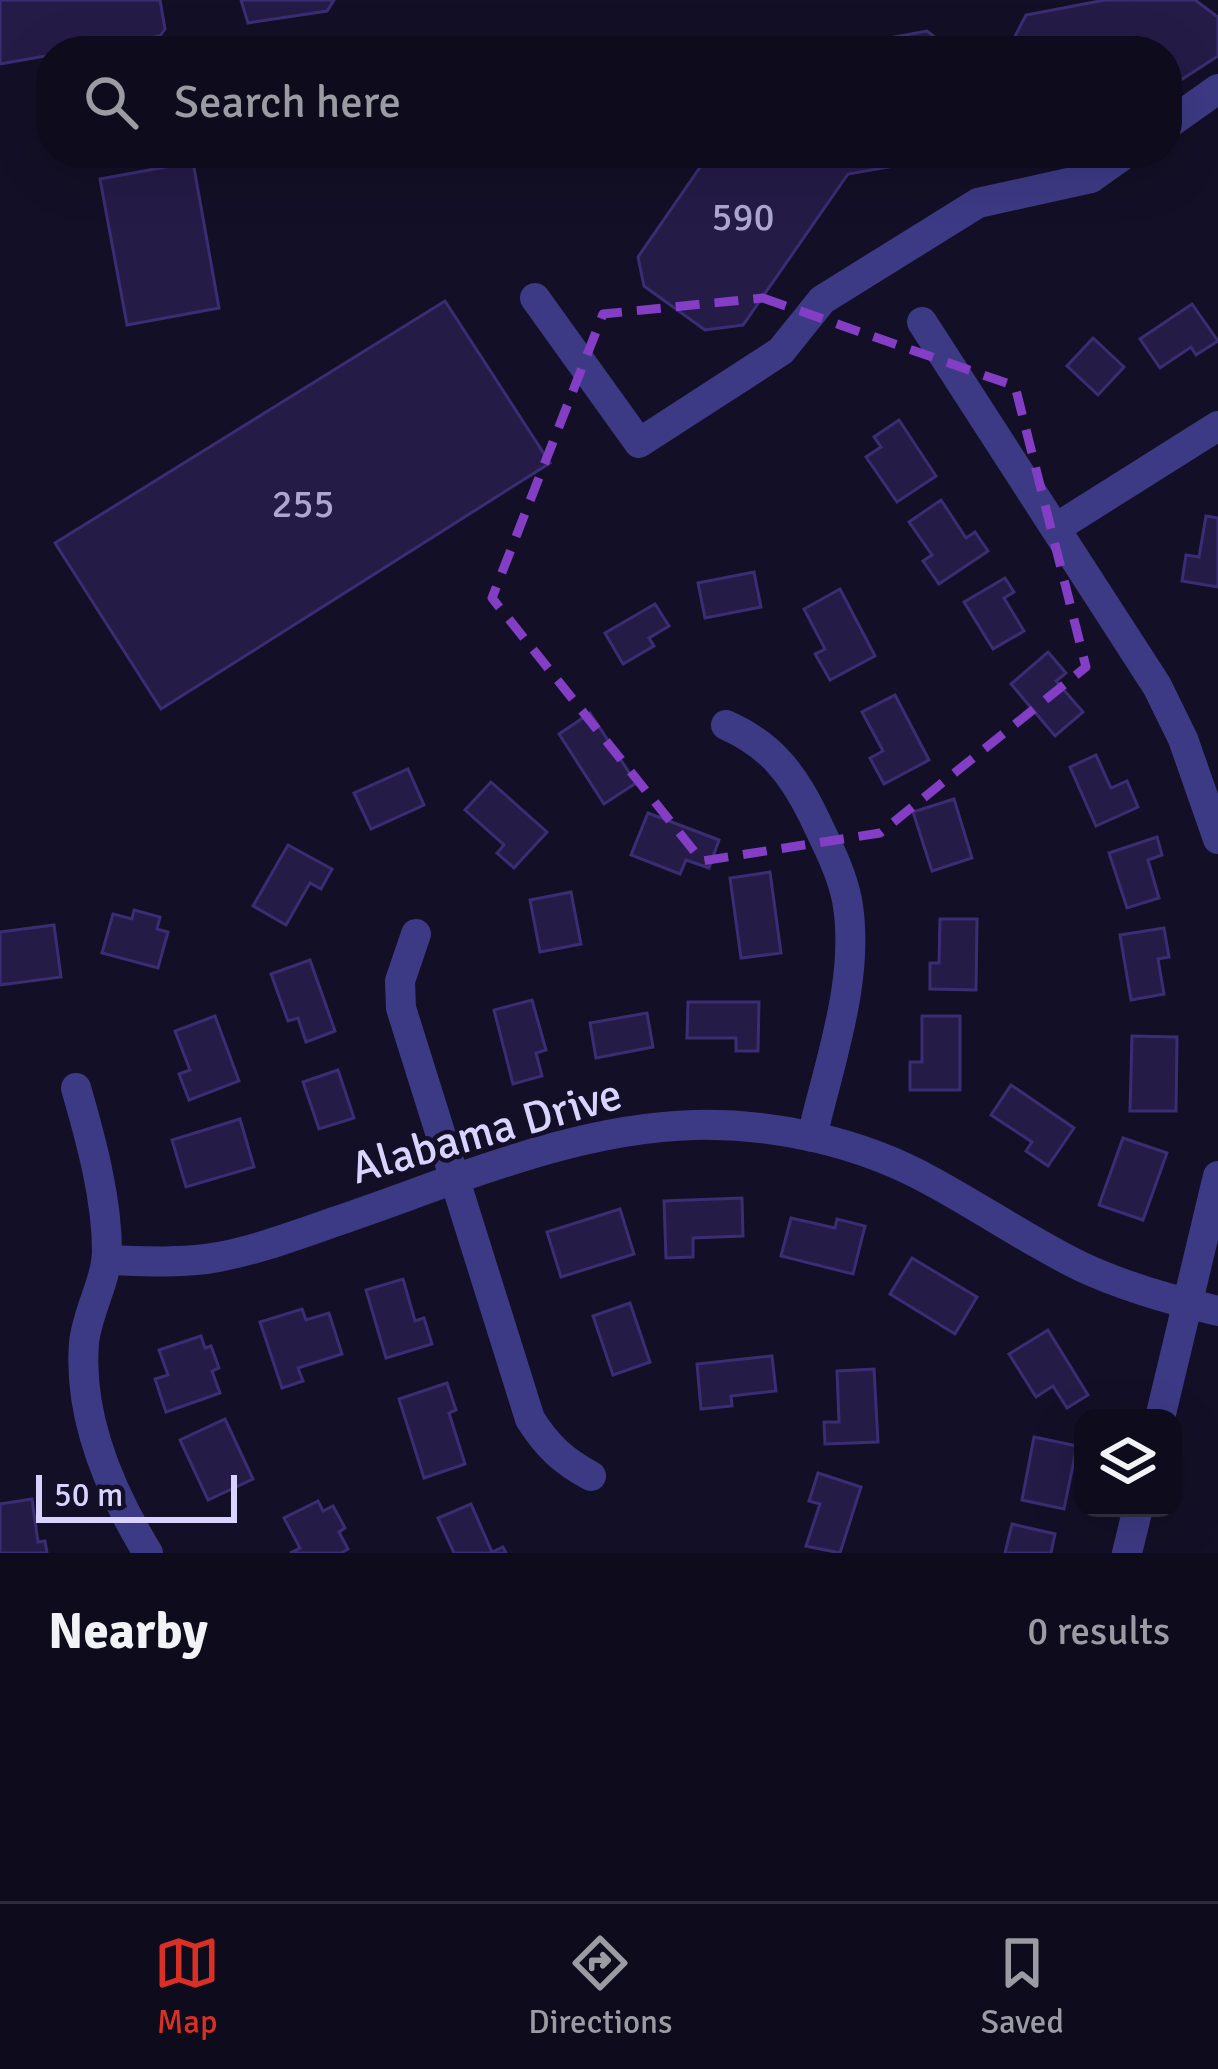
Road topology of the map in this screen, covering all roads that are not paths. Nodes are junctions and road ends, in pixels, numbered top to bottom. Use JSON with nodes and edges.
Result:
{"nodes":[{"id":1,"x":1218,"y":89,"type":"edge"},
{"id":2,"x":1182,"y":114,"type":"edge"},
{"id":3,"x":1105,"y":168,"type":"edge"},
{"id":4,"x":535,"y":298,"type":"dead end"},
{"id":5,"x":922,"y":322,"type":"dead end"},
{"id":6,"x":1218,"y":426,"type":"edge"},
{"id":7,"x":1056,"y":528,"type":"junction"},
{"id":8,"x":725,"y":725,"type":"dead end"},
{"id":9,"x":1218,"y":839,"type":"edge"},
{"id":10,"x":416,"y":934,"type":"dead end"},
{"id":11,"x":76,"y":1088,"type":"dead end"},
{"id":12,"x":812,"y":1137,"type":"junction"},
{"id":13,"x":1218,"y":1176,"type":"edge"},
{"id":14,"x":454,"y":1181,"type":"junction"},
{"id":15,"x":107,"y":1260,"type":"junction"},
{"id":16,"x":1203,"y":1307,"type":"edge"},
{"id":17,"x":1163,"y":1409,"type":"edge"},
{"id":18,"x":591,"y":1476,"type":"dead end"},
{"id":19,"x":1136,"y":1517,"type":"edge"},
{"id":20,"x":148,"y":1553,"type":"edge"},
{"id":21,"x":1127,"y":1553,"type":"edge"}],
"edges":[{"from":1,"to":2,"type":"street"},
{"from":3,"to":4,"type":"street"},
{"from":5,"to":7,"type":"street"},
{"from":6,"to":7,"type":"street"},
{"from":7,"to":9,"type":"street"},
{"from":8,"to":12,"type":"street"},
{"from":10,"to":14,"type":"street"},
{"from":11,"to":15,"type":"street"},
{"from":12,"to":14,"type":"street","name":"Alabama Drive"},
{"from":12,"to":16,"type":"street","name":"Alabama Drive"},
{"from":13,"to":16,"type":"street"},
{"from":14,"to":15,"type":"street","name":"Alabama Drive"},
{"from":14,"to":18,"type":"street"},
{"from":15,"to":20,"type":"street"},
{"from":16,"to":17,"type":"street"},
{"from":19,"to":21,"type":"street"}]}
